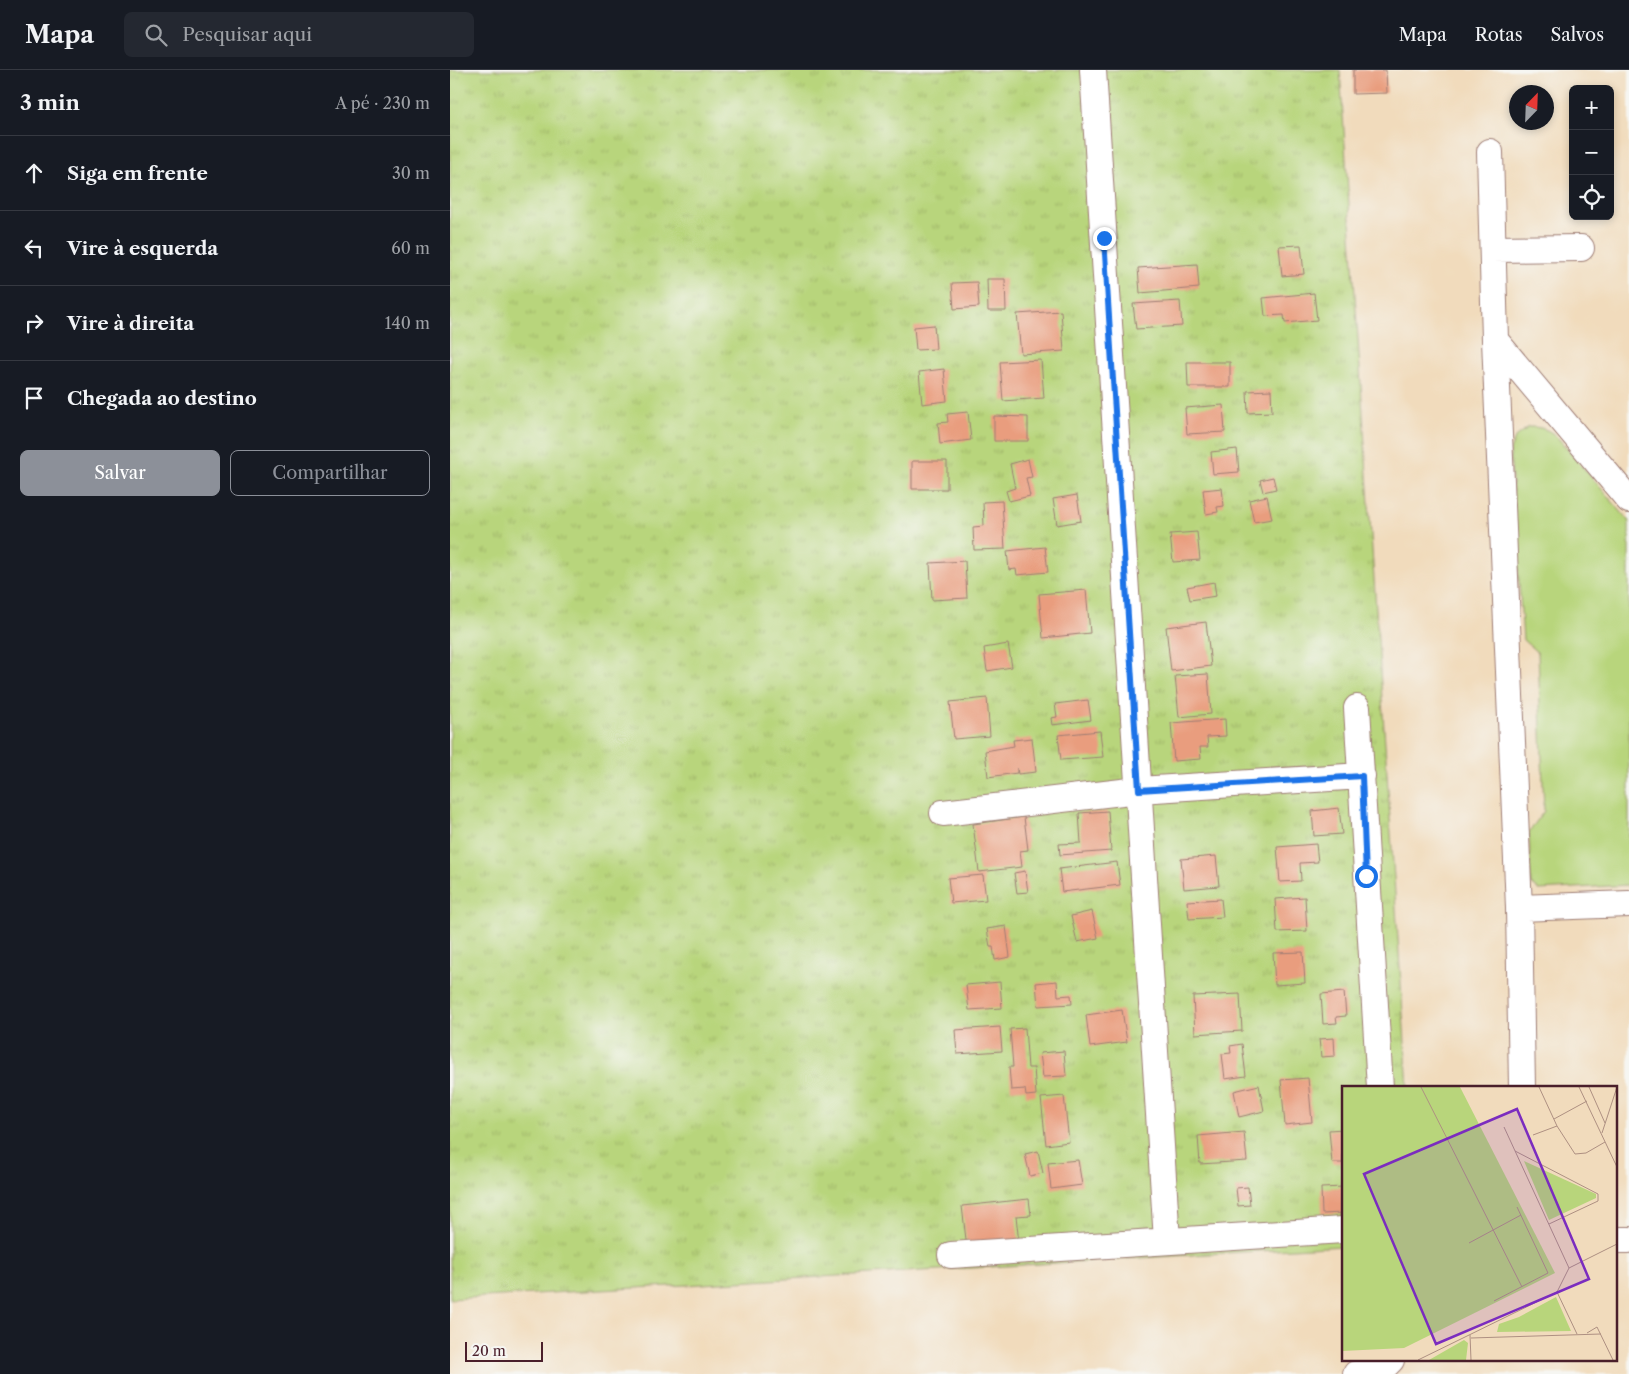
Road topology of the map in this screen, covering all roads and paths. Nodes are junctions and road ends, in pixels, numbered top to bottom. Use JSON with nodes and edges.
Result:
{"nodes":[{"id":1,"x":1093,"y":70,"type":"edge"},
{"id":2,"x":1490,"y":152,"type":"dead end"},
{"id":3,"x":1581,"y":248,"type":"dead end"},
{"id":4,"x":1493,"y":249,"type":"junction"},
{"id":5,"x":1495,"y":340,"type":"junction"},
{"id":6,"x":1629,"y":500,"type":"edge"},
{"id":7,"x":1357,"y":708,"type":"dead end"},
{"id":8,"x":1362,"y":776,"type":"junction"},
{"id":9,"x":1139,"y":790,"type":"junction"},
{"id":10,"x":944,"y":813,"type":"dead end"},
{"id":11,"x":1629,"y":904,"type":"edge"},
{"id":12,"x":1519,"y":908,"type":"junction"},
{"id":13,"x":1380,"y":1086,"type":"edge"},
{"id":14,"x":1522,"y":1086,"type":"edge"},
{"id":15,"x":1342,"y":1230,"type":"edge"},
{"id":16,"x":1616,"y":1240,"type":"edge"},
{"id":17,"x":1629,"y":1240,"type":"edge"},
{"id":18,"x":1167,"y":1241,"type":"junction"},
{"id":19,"x":951,"y":1255,"type":"dead end"}],
"edges":[{"from":1,"to":9,"type":"street"},
{"from":2,"to":4,"type":"street"},
{"from":3,"to":4,"type":"street"},
{"from":4,"to":5,"type":"street"},
{"from":5,"to":6,"type":"street"},
{"from":5,"to":12,"type":"street"},
{"from":7,"to":8,"type":"street"},
{"from":8,"to":9,"type":"street"},
{"from":8,"to":13,"type":"street"},
{"from":9,"to":10,"type":"street"},
{"from":9,"to":18,"type":"street"},
{"from":11,"to":12,"type":"street"},
{"from":12,"to":14,"type":"street"},
{"from":15,"to":18,"type":"street"},
{"from":16,"to":17,"type":"street"},
{"from":18,"to":19,"type":"street"}]}
